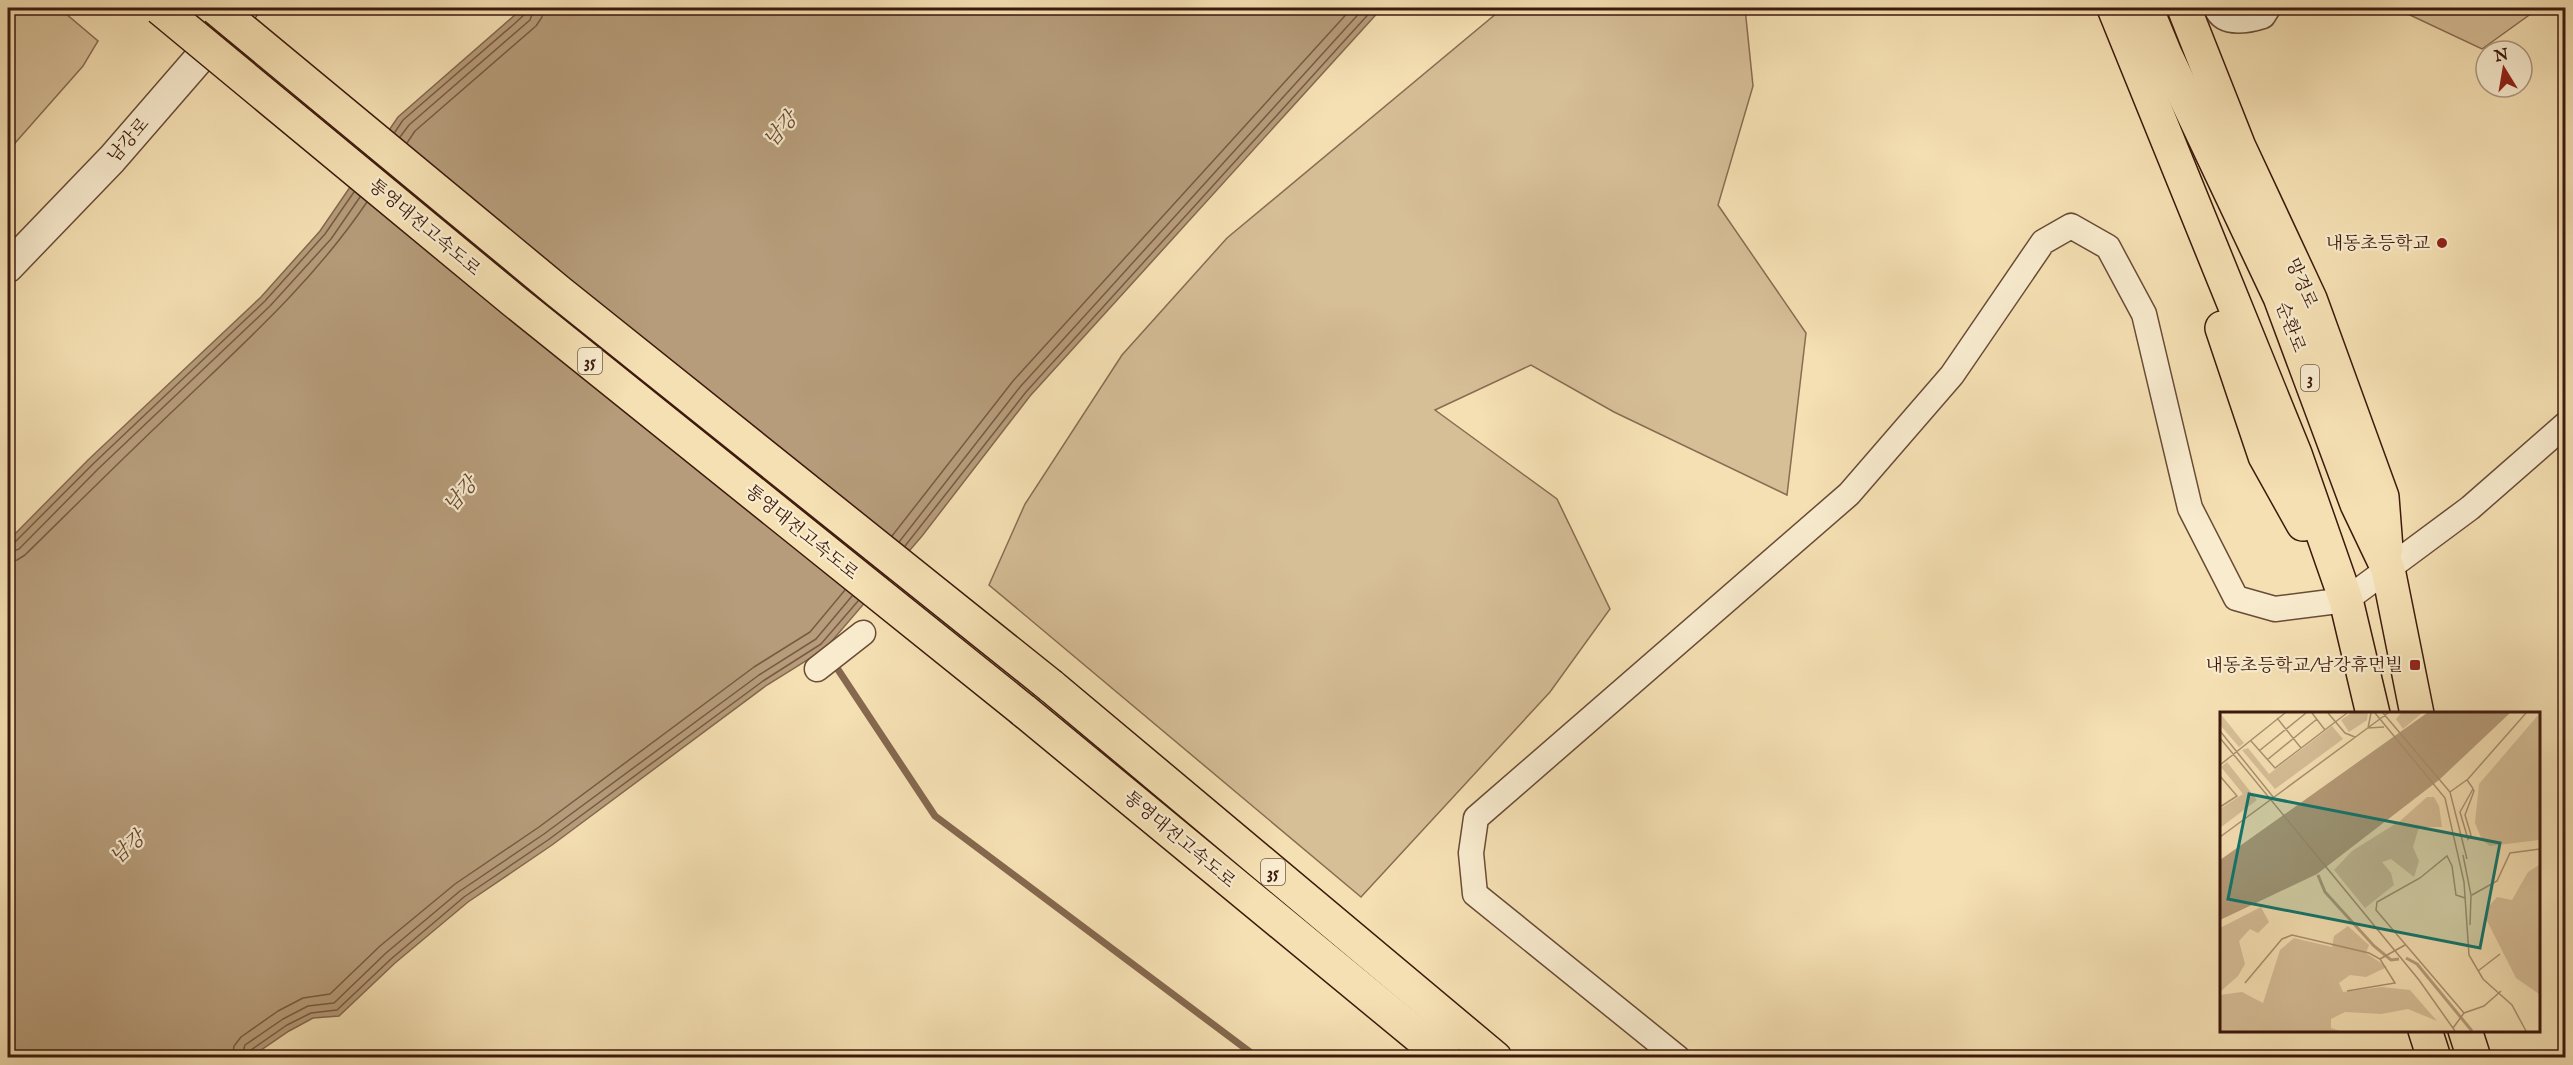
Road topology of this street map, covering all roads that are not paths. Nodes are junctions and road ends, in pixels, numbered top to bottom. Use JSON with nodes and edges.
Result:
{"nodes":[{"id":1,"x":160,"y":8,"type":"edge"},
{"id":2,"x":216,"y":8,"type":"edge"},
{"id":3,"x":243,"y":8,"type":"edge"},
{"id":4,"x":2091,"y":8,"type":"edge"},
{"id":5,"x":2114,"y":8,"type":"edge"},
{"id":6,"x":2146,"y":8,"type":"edge"},
{"id":7,"x":2184,"y":8,"type":"edge"},
{"id":8,"x":2216,"y":8,"type":"edge"},
{"id":9,"x":2268,"y":8,"type":"edge"},
{"id":10,"x":2151,"y":58,"type":"junction"},
{"id":11,"x":8,"y":267,"type":"edge"},
{"id":12,"x":2565,"y":424,"type":"edge"},
{"id":13,"x":2388,"y":568,"type":"junction"},
{"id":14,"x":2346,"y":600,"type":"junction"},
{"id":15,"x":863,"y":633,"type":"dead end"},
{"id":16,"x":817,"y":669,"type":"dead end"},
{"id":17,"x":2373,"y":712,"type":"edge"},
{"id":18,"x":2417,"y":712,"type":"edge"},
{"id":19,"x":2426,"y":1032,"type":"edge"},
{"id":20,"x":2466,"y":1032,"type":"edge"},
{"id":21,"x":1445,"y":1058,"type":"edge"},
{"id":22,"x":1495,"y":1058,"type":"edge"},
{"id":23,"x":1678,"y":1058,"type":"edge"},
{"id":24,"x":2434,"y":1058,"type":"edge"},
{"id":25,"x":2474,"y":1058,"type":"edge"}],
"edges":[{"from":1,"to":21,"type":"main road","name":"통영대전고속도로","number":"35","bridge":true},
{"from":2,"to":22,"type":"main road","name":"통영대전고속도로","number":"35","bridge":true},
{"from":3,"to":11,"type":"street","name":"남강로"},
{"from":4,"to":14,"type":"main road"},
{"from":5,"to":10,"type":"main road","number":"3"},
{"from":6,"to":10,"type":"main road","number":"3"},
{"from":7,"to":13,"type":"main road","name":"망경로"},
{"from":8,"to":9,"type":"street"},
{"from":10,"to":13,"type":"main road","name":"순환로","number":"3"},
{"from":10,"to":14,"type":"main road","number":"3"},
{"from":12,"to":13,"type":"street"},
{"from":13,"to":14,"type":"street"},
{"from":13,"to":18,"type":"main road","name":"순환로","number":"3"},
{"from":14,"to":17,"type":"main road","number":"3"},
{"from":14,"to":23,"type":"street"},
{"from":15,"to":16,"type":"street"},
{"from":19,"to":24,"type":"main road"},
{"from":20,"to":25,"type":"main road"}]}
